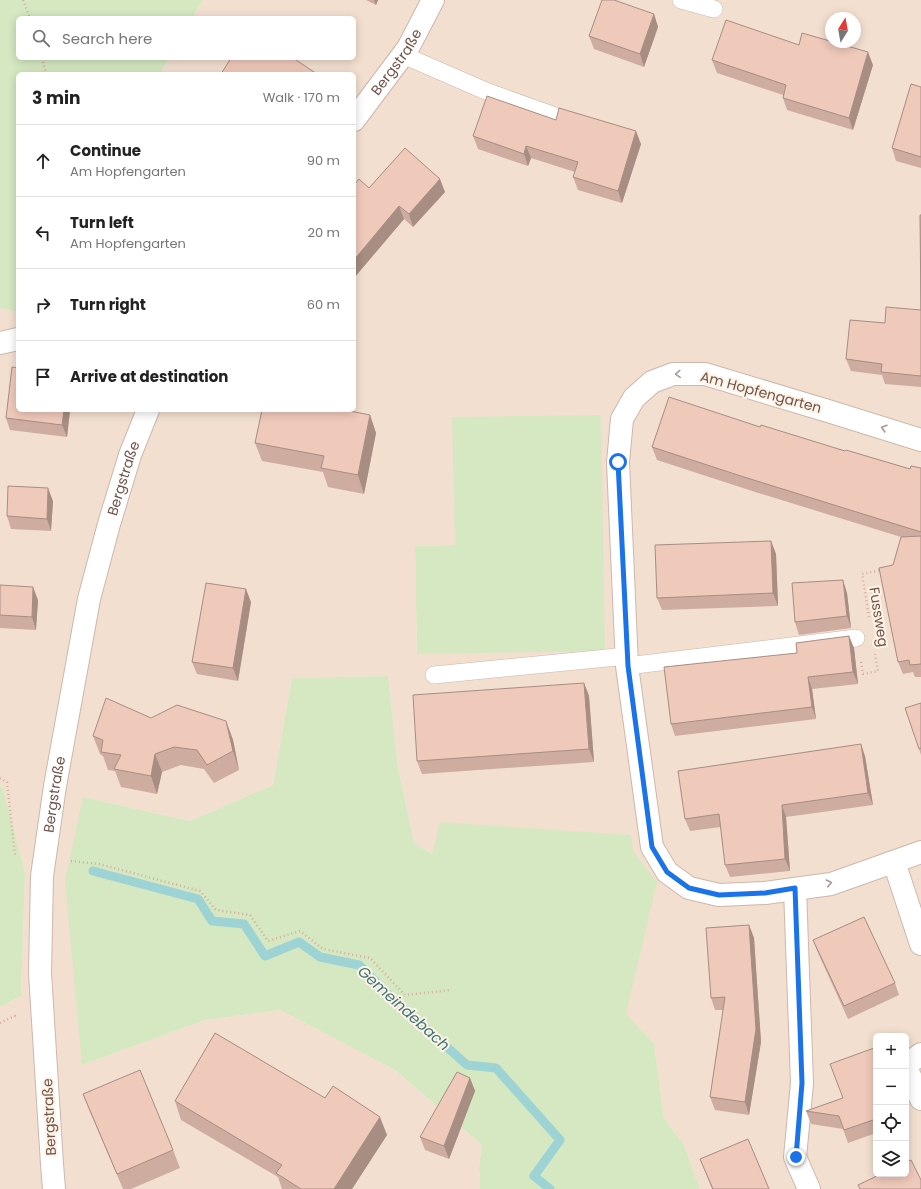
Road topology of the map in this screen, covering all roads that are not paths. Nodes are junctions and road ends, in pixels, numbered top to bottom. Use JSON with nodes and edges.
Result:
{"nodes":[{"id":1,"x":433,"y":0,"type":"edge"},
{"id":2,"x":681,"y":0,"type":"edge"},
{"id":3,"x":714,"y":9,"type":"dead end"},
{"id":4,"x":403,"y":56,"type":"junction"},
{"id":5,"x":555,"y":116,"type":"edge"},
{"id":6,"x":356,"y":117,"type":"edge"},
{"id":7,"x":16,"y":339,"type":"edge"},
{"id":8,"x":0,"y":343,"type":"edge"},
{"id":9,"x":147,"y":412,"type":"edge"},
{"id":10,"x":921,"y":440,"type":"edge"},
{"id":11,"x":856,"y":638,"type":"road end"},
{"id":12,"x":627,"y":661,"type":"junction"},
{"id":13,"x":434,"y":675,"type":"dead end"},
{"id":14,"x":921,"y":852,"type":"edge"},
{"id":15,"x":894,"y":862,"type":"junction"},
{"id":16,"x":795,"y":888,"type":"junction"},
{"id":17,"x":921,"y":944,"type":"edge"},
{"id":18,"x":921,"y":1054,"type":"edge"},
{"id":19,"x":909,"y":1062,"type":"edge"},
{"id":20,"x":906,"y":1069,"type":"edge"},
{"id":21,"x":921,"y":1098,"type":"edge"},
{"id":22,"x":54,"y":1189,"type":"edge"},
{"id":23,"x":809,"y":1189,"type":"edge"}],
"edges":[{"from":1,"to":4,"type":"street","name":"Bergstraße"},
{"from":2,"to":3,"type":"lane"},
{"from":4,"to":5,"type":"lane"},
{"from":4,"to":6,"type":"street","name":"Bergstraße"},
{"from":7,"to":8,"type":"street"},
{"from":9,"to":22,"type":"street","name":"Bergstraße"},
{"from":10,"to":12,"type":"street","name":"Am Hopfengarten","one_way":true},
{"from":11,"to":12,"type":"lane"},
{"from":12,"to":13,"type":"lane"},
{"from":12,"to":16,"type":"street","name":"Am Hopfengarten"},
{"from":14,"to":15,"type":"street","name":"Am Hopfengarten"},
{"from":16,"to":15,"type":"street","name":"Am Hopfengarten","one_way":true},
{"from":15,"to":17,"type":"street"},
{"from":16,"to":23,"type":"street"},
{"from":18,"to":19,"type":"street"},
{"from":20,"to":21,"type":"street"}]}
